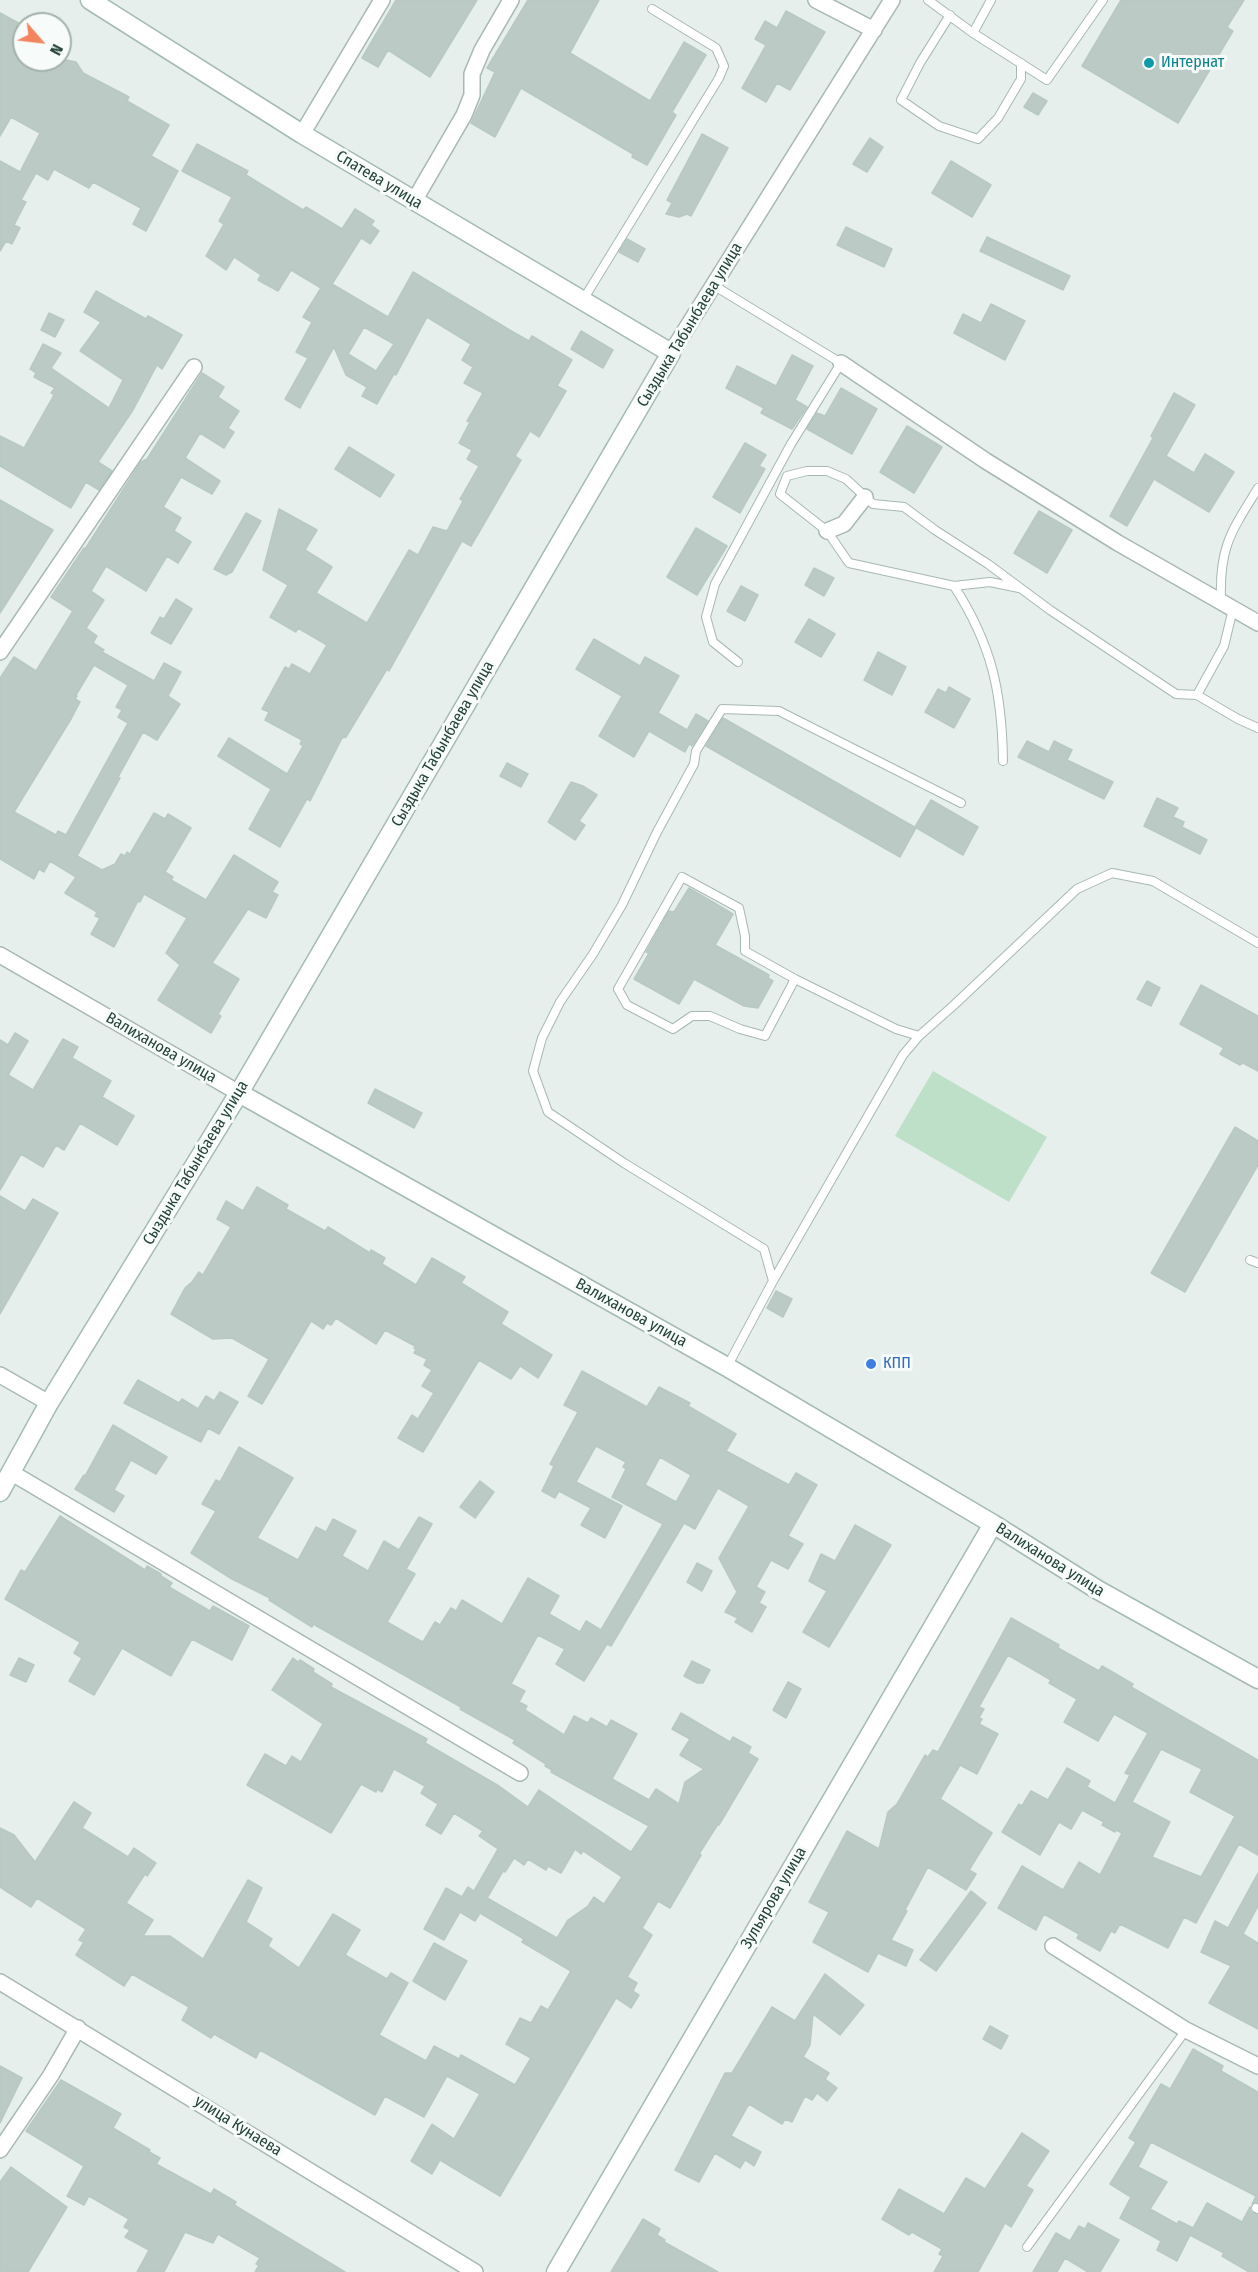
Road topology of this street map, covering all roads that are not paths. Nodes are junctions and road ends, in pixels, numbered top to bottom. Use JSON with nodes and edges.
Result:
{"nodes":[{"id":1,"x":90,"y":0,"type":"edge"},
{"id":2,"x":382,"y":0,"type":"edge"},
{"id":3,"x":511,"y":0,"type":"edge"},
{"id":4,"x":816,"y":0,"type":"edge"},
{"id":5,"x":892,"y":0,"type":"edge"},
{"id":6,"x":928,"y":0,"type":"edge"},
{"id":7,"x":991,"y":0,"type":"edge"},
{"id":8,"x":1103,"y":0,"type":"edge"},
{"id":9,"x":652,"y":9,"type":"dead end"},
{"id":10,"x":950,"y":15,"type":"junction"},
{"id":11,"x":874,"y":30,"type":"junction"},
{"id":12,"x":973,"y":33,"type":"junction"},
{"id":13,"x":1021,"y":63,"type":"junction"},
{"id":14,"x":302,"y":134,"type":"junction"},
{"id":15,"x":414,"y":201,"type":"junction"},
{"id":16,"x":713,"y":285,"type":"junction"},
{"id":17,"x":582,"y":301,"type":"junction"},
{"id":18,"x":671,"y":354,"type":"junction"},
{"id":19,"x":841,"y":363,"type":"junction"},
{"id":20,"x":194,"y":367,"type":"dead end"},
{"id":21,"x":774,"y":476,"type":"junction"},
{"id":22,"x":787,"y":476,"type":"junction"},
{"id":23,"x":767,"y":488,"type":"junction"},
{"id":24,"x":1258,"y":488,"type":"edge"},
{"id":25,"x":780,"y":494,"type":"junction"},
{"id":26,"x":865,"y":497,"type":"junction"},
{"id":27,"x":827,"y":531,"type":"junction"},
{"id":28,"x":954,"y":586,"type":"junction"},
{"id":29,"x":1019,"y":588,"type":"junction"},
{"id":30,"x":1227,"y":605,"type":"junction"},
{"id":31,"x":1258,"y":623,"type":"edge"},
{"id":32,"x":0,"y":652,"type":"edge"},
{"id":33,"x":738,"y":662,"type":"dead end"},
{"id":34,"x":1197,"y":695,"type":"junction"},
{"id":35,"x":1258,"y":728,"type":"edge"},
{"id":36,"x":1002,"y":761,"type":"dead end"},
{"id":37,"x":961,"y":803,"type":"dead end"},
{"id":38,"x":1258,"y":943,"type":"edge"},
{"id":39,"x":0,"y":955,"type":"edge"},
{"id":40,"x":795,"y":979,"type":"junction"},
{"id":41,"x":919,"y":1036,"type":"junction"},
{"id":42,"x":239,"y":1093,"type":"junction"},
{"id":43,"x":773,"y":1281,"type":"junction"},
{"id":44,"x":727,"y":1367,"type":"junction"},
{"id":45,"x":0,"y":1375,"type":"edge"},
{"id":46,"x":49,"y":1403,"type":"junction"},
{"id":47,"x":12,"y":1473,"type":"junction"},
{"id":48,"x":0,"y":1492,"type":"edge"},
{"id":49,"x":993,"y":1524,"type":"junction"},
{"id":50,"x":1258,"y":1679,"type":"edge"},
{"id":51,"x":520,"y":1773,"type":"dead end"},
{"id":52,"x":1053,"y":1946,"type":"dead end"},
{"id":53,"x":0,"y":1982,"type":"edge"},
{"id":54,"x":78,"y":2028,"type":"junction"},
{"id":55,"x":1186,"y":2030,"type":"junction"},
{"id":56,"x":1258,"y":2066,"type":"edge"},
{"id":57,"x":0,"y":2150,"type":"edge"},
{"id":58,"x":1027,"y":2247,"type":"dead end"},
{"id":59,"x":476,"y":2272,"type":"edge"},
{"id":60,"x":556,"y":2272,"type":"edge"}],
"edges":[{"from":1,"to":14,"type":"street","name":"Спатева улица"},
{"from":2,"to":14,"type":"street"},
{"from":3,"to":15,"type":"street"},
{"from":4,"to":11,"type":"street"},
{"from":5,"to":11,"type":"street","name":"Сыздыка Табынбаева улица"},
{"from":6,"to":10,"type":"lane"},
{"from":7,"to":12,"type":"lane"},
{"from":8,"to":13,"type":"lane"},
{"from":9,"to":17,"type":"lane"},
{"from":10,"to":12,"type":"lane"},
{"from":10,"to":13,"type":"lane"},
{"from":11,"to":16,"type":"street","name":"Сыздыка Табынбаева улица"},
{"from":12,"to":13,"type":"lane"},
{"from":14,"to":15,"type":"street","name":"Спатева улица"},
{"from":15,"to":17,"type":"street","name":"Спатева улица"},
{"from":16,"to":18,"type":"street","name":"Сыздыка Табынбаева улица"},
{"from":16,"to":19,"type":"lane"},
{"from":17,"to":18,"type":"street","name":"Спатева улица"},
{"from":18,"to":42,"type":"street","name":"Сыздыка Табынбаева улица"},
{"from":19,"to":21,"type":"lane"},
{"from":19,"to":30,"type":"street"},
{"from":20,"to":32,"type":"street"},
{"from":21,"to":22,"type":"lane"},
{"from":21,"to":23,"type":"lane"},
{"from":22,"to":25,"type":"lane"},
{"from":22,"to":26,"type":"lane"},
{"from":23,"to":25,"type":"lane"},
{"from":23,"to":33,"type":"lane"},
{"from":24,"to":30,"type":"lane"},
{"from":25,"to":27,"type":"lane"},
{"from":26,"to":27,"type":"street"},
{"from":26,"to":29,"type":"lane"},
{"from":27,"to":28,"type":"lane"},
{"from":28,"to":29,"type":"lane"},
{"from":28,"to":36,"type":"lane"},
{"from":29,"to":34,"type":"lane"},
{"from":30,"to":31,"type":"street"},
{"from":30,"to":34,"type":"lane"},
{"from":34,"to":35,"type":"lane"},
{"from":37,"to":43,"type":"lane"},
{"from":38,"to":41,"type":"lane"},
{"from":39,"to":42,"type":"street","name":"Валиханова улица"},
{"from":40,"to":40,"type":"lane"},
{"from":40,"to":41,"type":"lane"},
{"from":41,"to":43,"type":"lane"},
{"from":42,"to":44,"type":"street","name":"Валиханова улица"},
{"from":42,"to":46,"type":"street","name":"Сыздыка Табынбаева улица"},
{"from":43,"to":44,"type":"lane"},
{"from":44,"to":49,"type":"street","name":"Валиханова улица"},
{"from":45,"to":46,"type":"street"},
{"from":46,"to":47,"type":"street","name":"Сыздыка Табынбаева улица"},
{"from":47,"to":48,"type":"street","name":"Сыздыка Табынбаева улица"},
{"from":47,"to":51,"type":"street"},
{"from":49,"to":50,"type":"street","name":"Валиханова улица"},
{"from":49,"to":60,"type":"street","name":"Зульярова улица"},
{"from":52,"to":55,"type":"street"},
{"from":53,"to":54,"type":"street","name":"улица Кунаева"},
{"from":54,"to":57,"type":"street"},
{"from":54,"to":59,"type":"street","name":"улица Кунаева"},
{"from":55,"to":56,"type":"street"},
{"from":55,"to":58,"type":"lane"}]}
